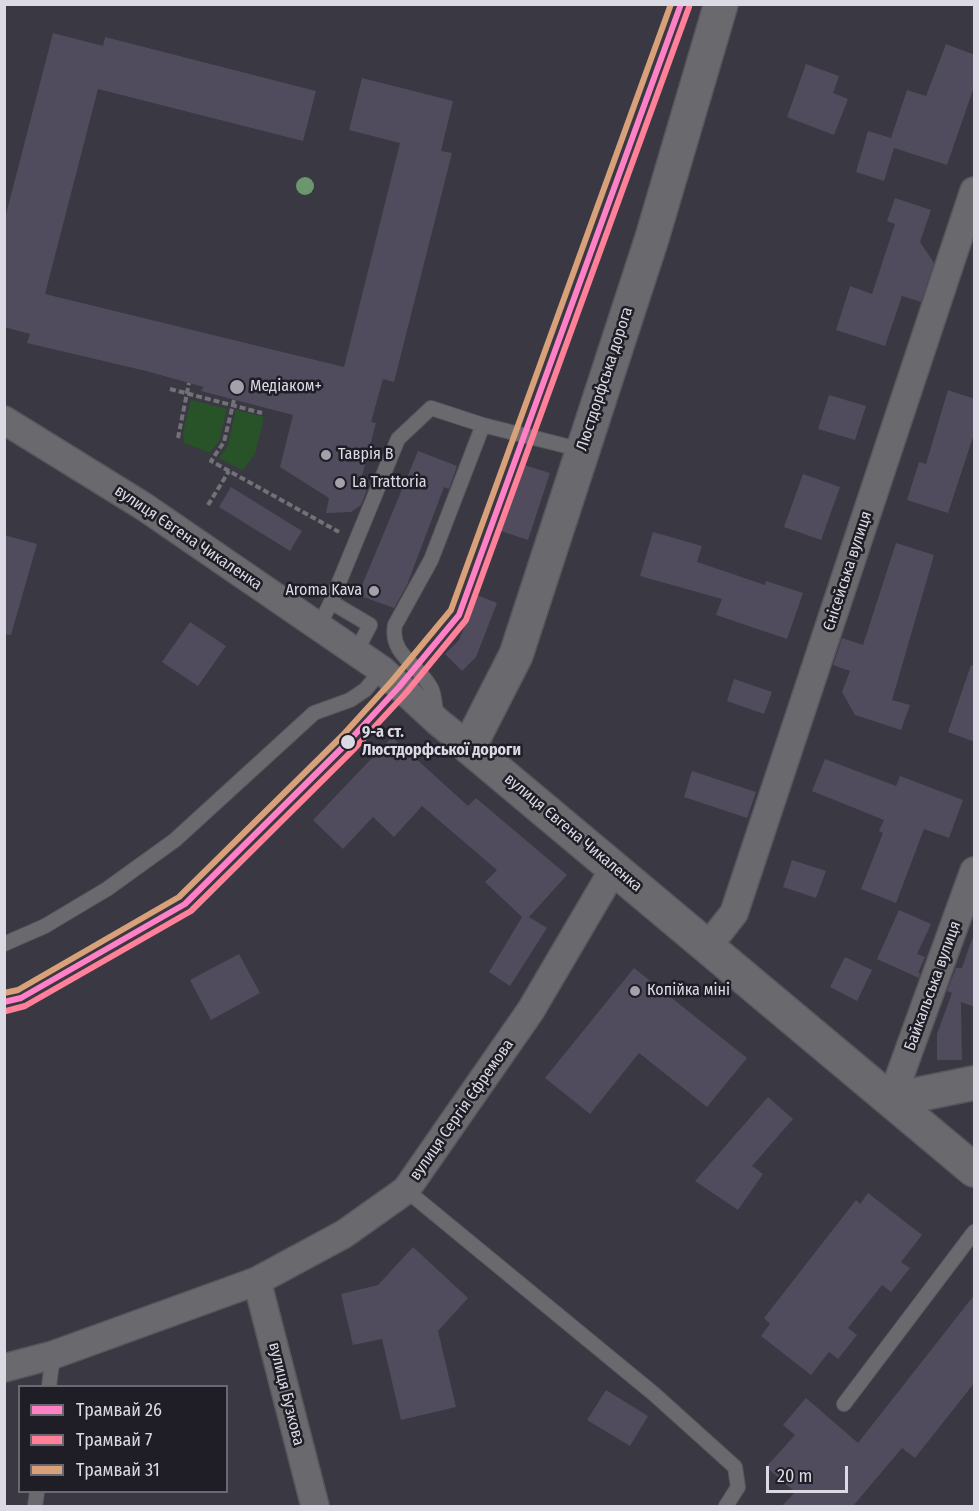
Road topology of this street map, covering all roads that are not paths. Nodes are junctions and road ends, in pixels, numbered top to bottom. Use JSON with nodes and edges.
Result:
{"nodes":[{"id":1,"x":721,"y":4,"type":"edge"},
{"id":2,"x":975,"y":191,"type":"edge"},
{"id":3,"x":4,"y":420,"type":"edge"},
{"id":4,"x":483,"y":425,"type":"junction"},
{"id":5,"x":582,"y":450,"type":"junction"},
{"id":6,"x":331,"y":602,"type":"junction"},
{"id":7,"x":319,"y":626,"type":"junction"},
{"id":8,"x":356,"y":652,"type":"junction"},
{"id":9,"x":382,"y":670,"type":"junction"},
{"id":10,"x":437,"y":721,"type":"junction"},
{"id":11,"x":469,"y":747,"type":"junction"},
{"id":12,"x":615,"y":867,"type":"junction"},
{"id":13,"x":975,"y":870,"type":"edge"},
{"id":14,"x":4,"y":944,"type":"edge"},
{"id":15,"x":709,"y":945,"type":"junction"},
{"id":16,"x":975,"y":1083,"type":"edge"},
{"id":17,"x":891,"y":1100,"type":"junction"},
{"id":18,"x":975,"y":1170,"type":"edge"},
{"id":19,"x":406,"y":1190,"type":"junction"},
{"id":20,"x":975,"y":1232,"type":"edge"},
{"id":21,"x":257,"y":1281,"type":"junction"},
{"id":22,"x":53,"y":1354,"type":"junction"},
{"id":23,"x":4,"y":1368,"type":"edge"},
{"id":24,"x":49,"y":1385,"type":"edge"},
{"id":25,"x":844,"y":1404,"type":"dead end"},
{"id":26,"x":315,"y":1506,"type":"edge"},
{"id":27,"x":726,"y":1506,"type":"edge"}],
"edges":[{"from":1,"to":5,"type":"street","name":"Люстдорфська дорога"},
{"from":2,"to":15,"type":"street","name":"Єнісейська вулиця"},
{"from":3,"to":7,"type":"street","name":"вулиця Євгена Чикаленка"},
{"from":4,"to":5,"type":"lane"},
{"from":4,"to":6,"type":"lane"},
{"from":4,"to":10,"type":"lane"},
{"from":5,"to":11,"type":"street","name":"Люстдорфська дорога"},
{"from":6,"to":7,"type":"lane"},
{"from":6,"to":8,"type":"lane"},
{"from":7,"to":8,"type":"street","name":"вулиця Євгена Чикаленка"},
{"from":8,"to":9,"type":"street","name":"вулиця Євгена Чикаленка"},
{"from":9,"to":10,"type":"street","name":"вулиця Євгена Чикаленка"},
{"from":9,"to":14,"type":"lane"},
{"from":10,"to":11,"type":"street","name":"вулиця Євгена Чикаленка"},
{"from":11,"to":12,"type":"street","name":"вулиця Євгена Чикаленка"},
{"from":12,"to":15,"type":"street","name":"вулиця Євгена Чикаленка"},
{"from":12,"to":19,"type":"street","name":"вулиця Сергія Єфремова"},
{"from":13,"to":17,"type":"street","name":"Байкальська вулиця"},
{"from":15,"to":17,"type":"street","name":"вулиця Євгена Чикаленка"},
{"from":16,"to":17,"type":"street"},
{"from":17,"to":18,"type":"street","name":"вулиця Євгена Чикаленка"},
{"from":19,"to":21,"type":"street","name":"вулиця Сергія Єфремова"},
{"from":19,"to":27,"type":"lane"},
{"from":20,"to":25,"type":"lane"},
{"from":21,"to":22,"type":"street","name":"вулиця Сергія Єфремова"},
{"from":21,"to":26,"type":"street","name":"вулиця Бузкова"},
{"from":22,"to":23,"type":"street","name":"вулиця Сергія Єфремова"},
{"from":22,"to":24,"type":"lane"}]}
